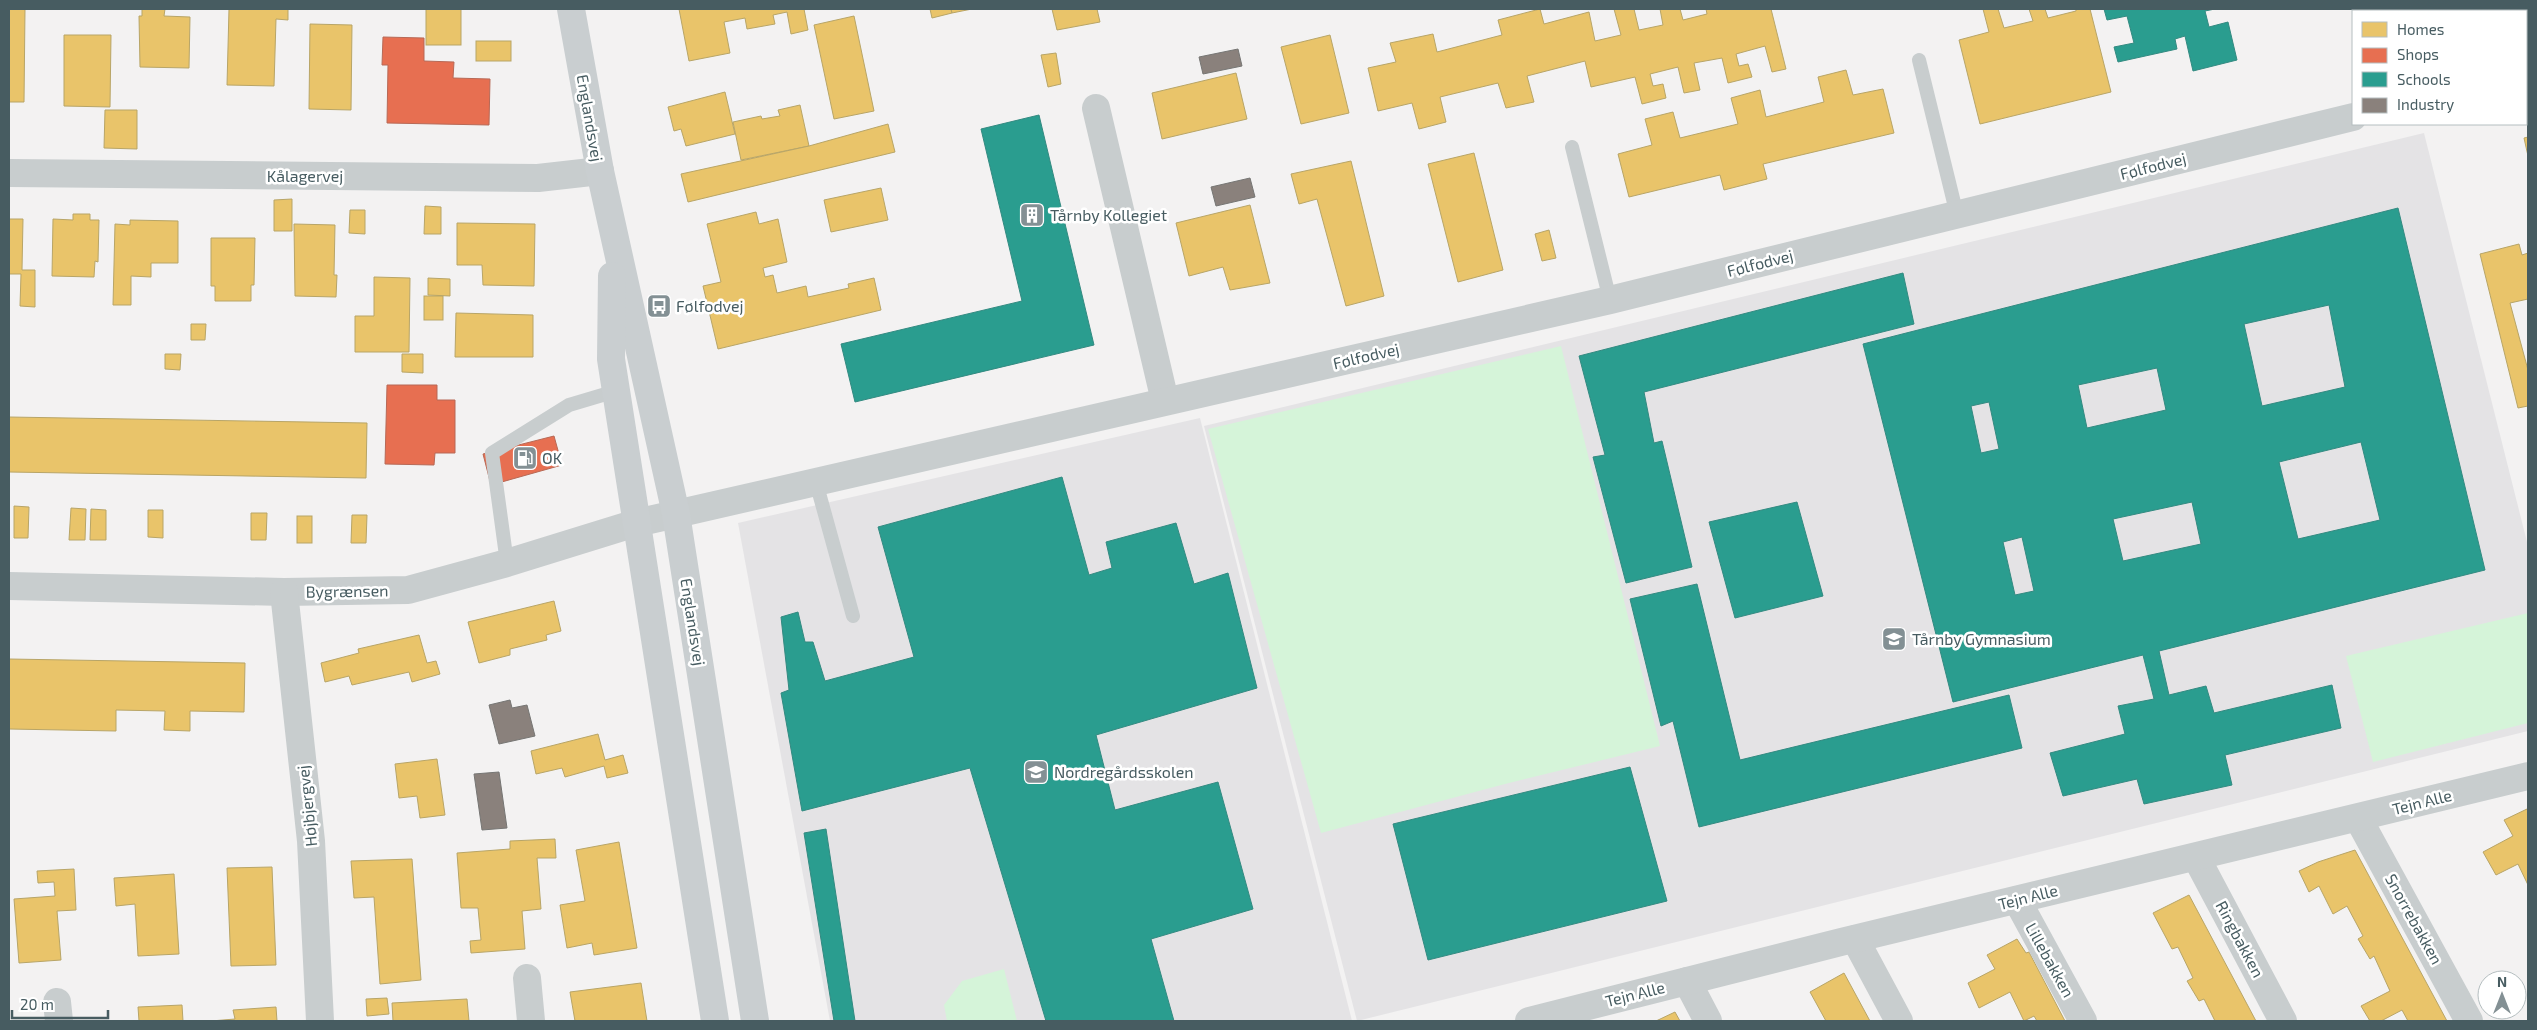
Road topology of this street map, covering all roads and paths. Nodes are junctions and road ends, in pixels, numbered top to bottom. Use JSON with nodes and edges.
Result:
{"nodes":[{"id":1,"x":571,"y":9,"type":"edge"},
{"id":2,"x":1918,"y":60,"type":"dead end"},
{"id":3,"x":1096,"y":108,"type":"dead end"},
{"id":4,"x":2352,"y":117,"type":"edge"},
{"id":5,"x":1572,"y":147,"type":"dead end"},
{"id":6,"x":600,"y":171,"type":"junction"},
{"id":7,"x":9,"y":173,"type":"edge"},
{"id":8,"x":1957,"y":215,"type":"junction"},
{"id":9,"x":612,"y":227,"type":"junction"},
{"id":10,"x":1610,"y":300,"type":"junction"},
{"id":11,"x":616,"y":391,"type":"junction"},
{"id":12,"x":1165,"y":401,"type":"junction"},
{"id":13,"x":816,"y":482,"type":"junction"},
{"id":14,"x":676,"y":514,"type":"junction"},
{"id":15,"x":636,"y":524,"type":"junction"},
{"id":16,"x":507,"y":563,"type":"junction"},
{"id":17,"x":9,"y":586,"type":"edge"},
{"id":18,"x":284,"y":592,"type":"junction"},
{"id":19,"x":853,"y":616,"type":"dead end"},
{"id":20,"x":2528,"y":776,"type":"edge"},
{"id":21,"x":2358,"y":818,"type":"junction"},
{"id":22,"x":2196,"y":857,"type":"junction"},
{"id":23,"x":2016,"y":900,"type":"junction"},
{"id":24,"x":1855,"y":939,"type":"junction"},
{"id":25,"x":527,"y":978,"type":"dead end"},
{"id":26,"x":1687,"y":981,"type":"junction"},
{"id":27,"x":320,"y":1021,"type":"edge"},
{"id":28,"x":531,"y":1021,"type":"edge"},
{"id":29,"x":715,"y":1021,"type":"edge"},
{"id":30,"x":755,"y":1021,"type":"edge"},
{"id":31,"x":1530,"y":1021,"type":"edge"},
{"id":32,"x":1708,"y":1021,"type":"edge"},
{"id":33,"x":1898,"y":1021,"type":"edge"},
{"id":34,"x":2083,"y":1021,"type":"edge"},
{"id":35,"x":2283,"y":1021,"type":"edge"},
{"id":36,"x":2469,"y":1021,"type":"edge"}],
"edges":[{"from":1,"to":6,"type":"street","name":"Englandsvej"},
{"from":2,"to":8,"type":"lane"},
{"from":3,"to":12,"type":"street"},
{"from":4,"to":8,"type":"street","name":"Følfodvej"},
{"from":5,"to":10,"type":"lane"},
{"from":6,"to":7,"type":"street","name":"Kålagervej"},
{"from":6,"to":9,"type":"street","name":"Englandsvej"},
{"from":8,"to":10,"type":"street","name":"Følfodvej"},
{"from":9,"to":11,"type":"street","name":"Englandsvej"},
{"from":9,"to":14,"type":"street","name":"Englandsvej"},
{"from":10,"to":12,"type":"street","name":"Følfodvej"},
{"from":11,"to":15,"type":"street","name":"Englandsvej"},
{"from":11,"to":16,"type":"lane"},
{"from":12,"to":13,"type":"street","name":"Følfodvej"},
{"from":13,"to":14,"type":"street","name":"Følfodvej"},
{"from":13,"to":19,"type":"lane"},
{"from":14,"to":15,"type":"street","name":"Bygrænsen"},
{"from":14,"to":30,"type":"street","name":"Englandsvej"},
{"from":15,"to":16,"type":"street","name":"Bygrænsen"},
{"from":15,"to":29,"type":"street","name":"Englandsvej"},
{"from":16,"to":18,"type":"street","name":"Bygrænsen"},
{"from":17,"to":18,"type":"street","name":"Bygrænsen"},
{"from":18,"to":27,"type":"street","name":"Højbjergvej"},
{"from":20,"to":21,"type":"street","name":"Tejn Alle"},
{"from":21,"to":22,"type":"street","name":"Tejn Alle"},
{"from":21,"to":36,"type":"street","name":"Snorrebakken"},
{"from":22,"to":23,"type":"street","name":"Tejn Alle"},
{"from":22,"to":35,"type":"street","name":"Ringbakken"},
{"from":23,"to":24,"type":"street","name":"Tejn Alle"},
{"from":23,"to":34,"type":"street","name":"Lillebakken"},
{"from":24,"to":26,"type":"street","name":"Tejn Alle"},
{"from":24,"to":33,"type":"street"},
{"from":25,"to":28,"type":"street"},
{"from":26,"to":31,"type":"street","name":"Tejn Alle"},
{"from":26,"to":32,"type":"street"}]}
